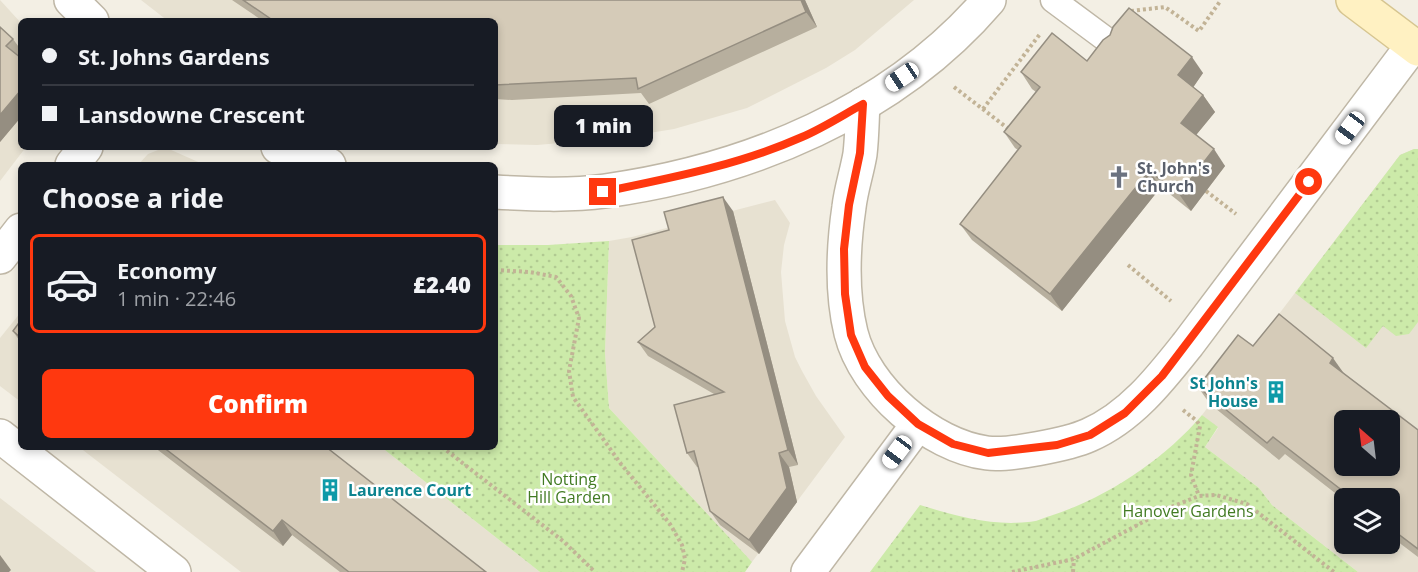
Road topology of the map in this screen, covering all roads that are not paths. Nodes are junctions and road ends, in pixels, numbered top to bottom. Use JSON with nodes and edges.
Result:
{"nodes":[{"id":1,"x":71,"y":0,"type":"edge"},
{"id":2,"x":989,"y":0,"type":"edge"},
{"id":3,"x":1353,"y":0,"type":"edge"},
{"id":4,"x":1057,"y":3,"type":"edge"},
{"id":5,"x":89,"y":18,"type":"edge"},
{"id":6,"x":1111,"y":43,"type":"edge"},
{"id":7,"x":1416,"y":47,"type":"edge"},
{"id":8,"x":863,"y":104,"type":"junction"},
{"id":9,"x":84,"y":150,"type":"edge"},
{"id":10,"x":286,"y":150,"type":"edge"},
{"id":11,"x":74,"y":162,"type":"edge"},
{"id":12,"x":320,"y":162,"type":"edge"},
{"id":13,"x":498,"y":192,"type":"edge"},
{"id":14,"x":18,"y":234,"type":"edge"},
{"id":15,"x":0,"y":257,"type":"edge"},
{"id":16,"x":918,"y":424,"type":"junction"},
{"id":17,"x":0,"y":436,"type":"edge"},
{"id":18,"x":174,"y":572,"type":"edge"},
{"id":19,"x":808,"y":572,"type":"edge"}],
"edges":[{"from":1,"to":5,"type":"street"},
{"from":2,"to":8,"type":"street"},
{"from":3,"to":7,"type":"main road"},
{"from":4,"to":6,"type":"lane"},
{"from":7,"to":16,"type":"street"},
{"from":8,"to":13,"type":"street"},
{"from":8,"to":16,"type":"street"},
{"from":9,"to":11,"type":"street"},
{"from":10,"to":12,"type":"street"},
{"from":14,"to":15,"type":"street"},
{"from":16,"to":19,"type":"street"},
{"from":17,"to":18,"type":"street"}]}
